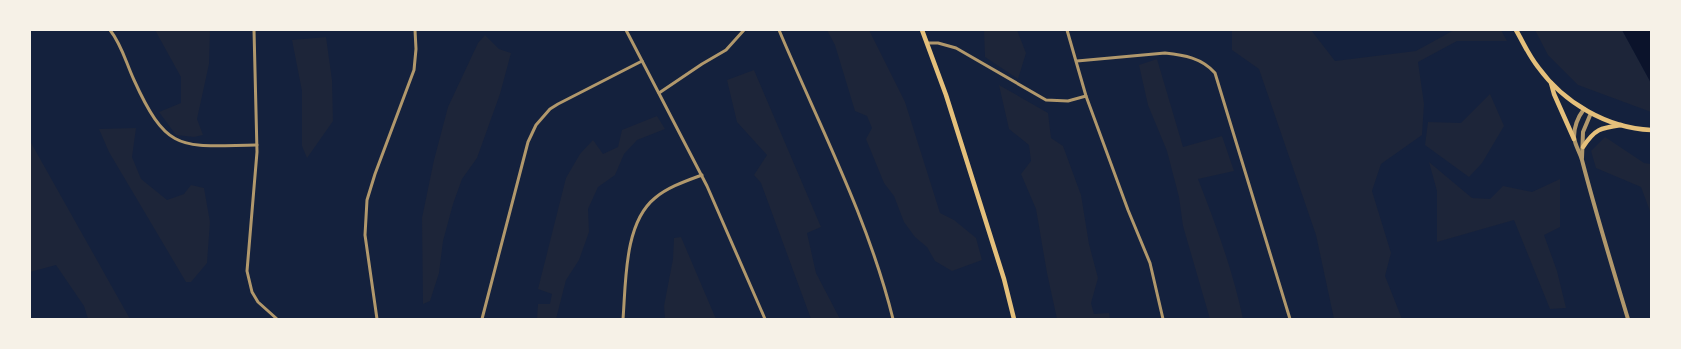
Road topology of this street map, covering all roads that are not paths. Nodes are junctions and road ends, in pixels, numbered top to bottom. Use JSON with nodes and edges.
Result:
{"nodes":[{"id":1,"x":110,"y":30,"type":"edge"},
{"id":2,"x":254,"y":30,"type":"edge"},
{"id":3,"x":415,"y":30,"type":"edge"},
{"id":4,"x":626,"y":30,"type":"edge"},
{"id":5,"x":744,"y":30,"type":"edge"},
{"id":6,"x":780,"y":30,"type":"edge"},
{"id":7,"x":922,"y":30,"type":"edge"},
{"id":8,"x":1067,"y":30,"type":"edge"},
{"id":9,"x":1516,"y":30,"type":"edge"},
{"id":10,"x":927,"y":43,"type":"junction"},
{"id":11,"x":642,"y":61,"type":"junction"},
{"id":12,"x":1077,"y":61,"type":"junction"},
{"id":13,"x":1551,"y":83,"type":"junction"},
{"id":14,"x":659,"y":93,"type":"junction"},
{"id":15,"x":1086,"y":96,"type":"junction"},
{"id":16,"x":1584,"y":109,"type":"junction"},
{"id":17,"x":1591,"y":112,"type":"junction"},
{"id":18,"x":1621,"y":125,"type":"junction"},
{"id":19,"x":1651,"y":130,"type":"edge"},
{"id":20,"x":1574,"y":139,"type":"junction"},
{"id":21,"x":257,"y":145,"type":"junction"},
{"id":22,"x":1583,"y":147,"type":"junction"},
{"id":23,"x":1582,"y":159,"type":"junction"},
{"id":24,"x":702,"y":176,"type":"junction"},
{"id":25,"x":277,"y":319,"type":"edge"},
{"id":26,"x":377,"y":319,"type":"edge"},
{"id":27,"x":482,"y":319,"type":"edge"},
{"id":28,"x":623,"y":319,"type":"edge"},
{"id":29,"x":765,"y":319,"type":"edge"},
{"id":30,"x":893,"y":319,"type":"edge"},
{"id":31,"x":1014,"y":319,"type":"edge"},
{"id":32,"x":1162,"y":319,"type":"edge"},
{"id":33,"x":1290,"y":319,"type":"edge"},
{"id":34,"x":1628,"y":319,"type":"edge"}],
"edges":[{"from":1,"to":21,"type":"street"},
{"from":2,"to":21,"type":"street"},
{"from":3,"to":26,"type":"street"},
{"from":4,"to":11,"type":"street"},
{"from":5,"to":14,"type":"street"},
{"from":6,"to":30,"type":"street"},
{"from":7,"to":10,"type":"main road"},
{"from":8,"to":12,"type":"street"},
{"from":9,"to":13,"type":"main road"},
{"from":10,"to":15,"type":"street"},
{"from":10,"to":31,"type":"main road"},
{"from":11,"to":14,"type":"street"},
{"from":11,"to":27,"type":"street"},
{"from":12,"to":15,"type":"street"},
{"from":12,"to":33,"type":"street"},
{"from":13,"to":16,"type":"main road"},
{"from":13,"to":20,"type":"main road"},
{"from":14,"to":24,"type":"street"},
{"from":15,"to":32,"type":"street"},
{"from":16,"to":17,"type":"main road"},
{"from":16,"to":20,"type":"street"},
{"from":17,"to":18,"type":"main road"},
{"from":17,"to":22,"type":"street"},
{"from":18,"to":19,"type":"main road"},
{"from":18,"to":22,"type":"main road"},
{"from":20,"to":23,"type":"street"},
{"from":21,"to":25,"type":"street"},
{"from":22,"to":23,"type":"street"},
{"from":23,"to":34,"type":"street"},
{"from":24,"to":28,"type":"street"},
{"from":24,"to":29,"type":"street"}]}
